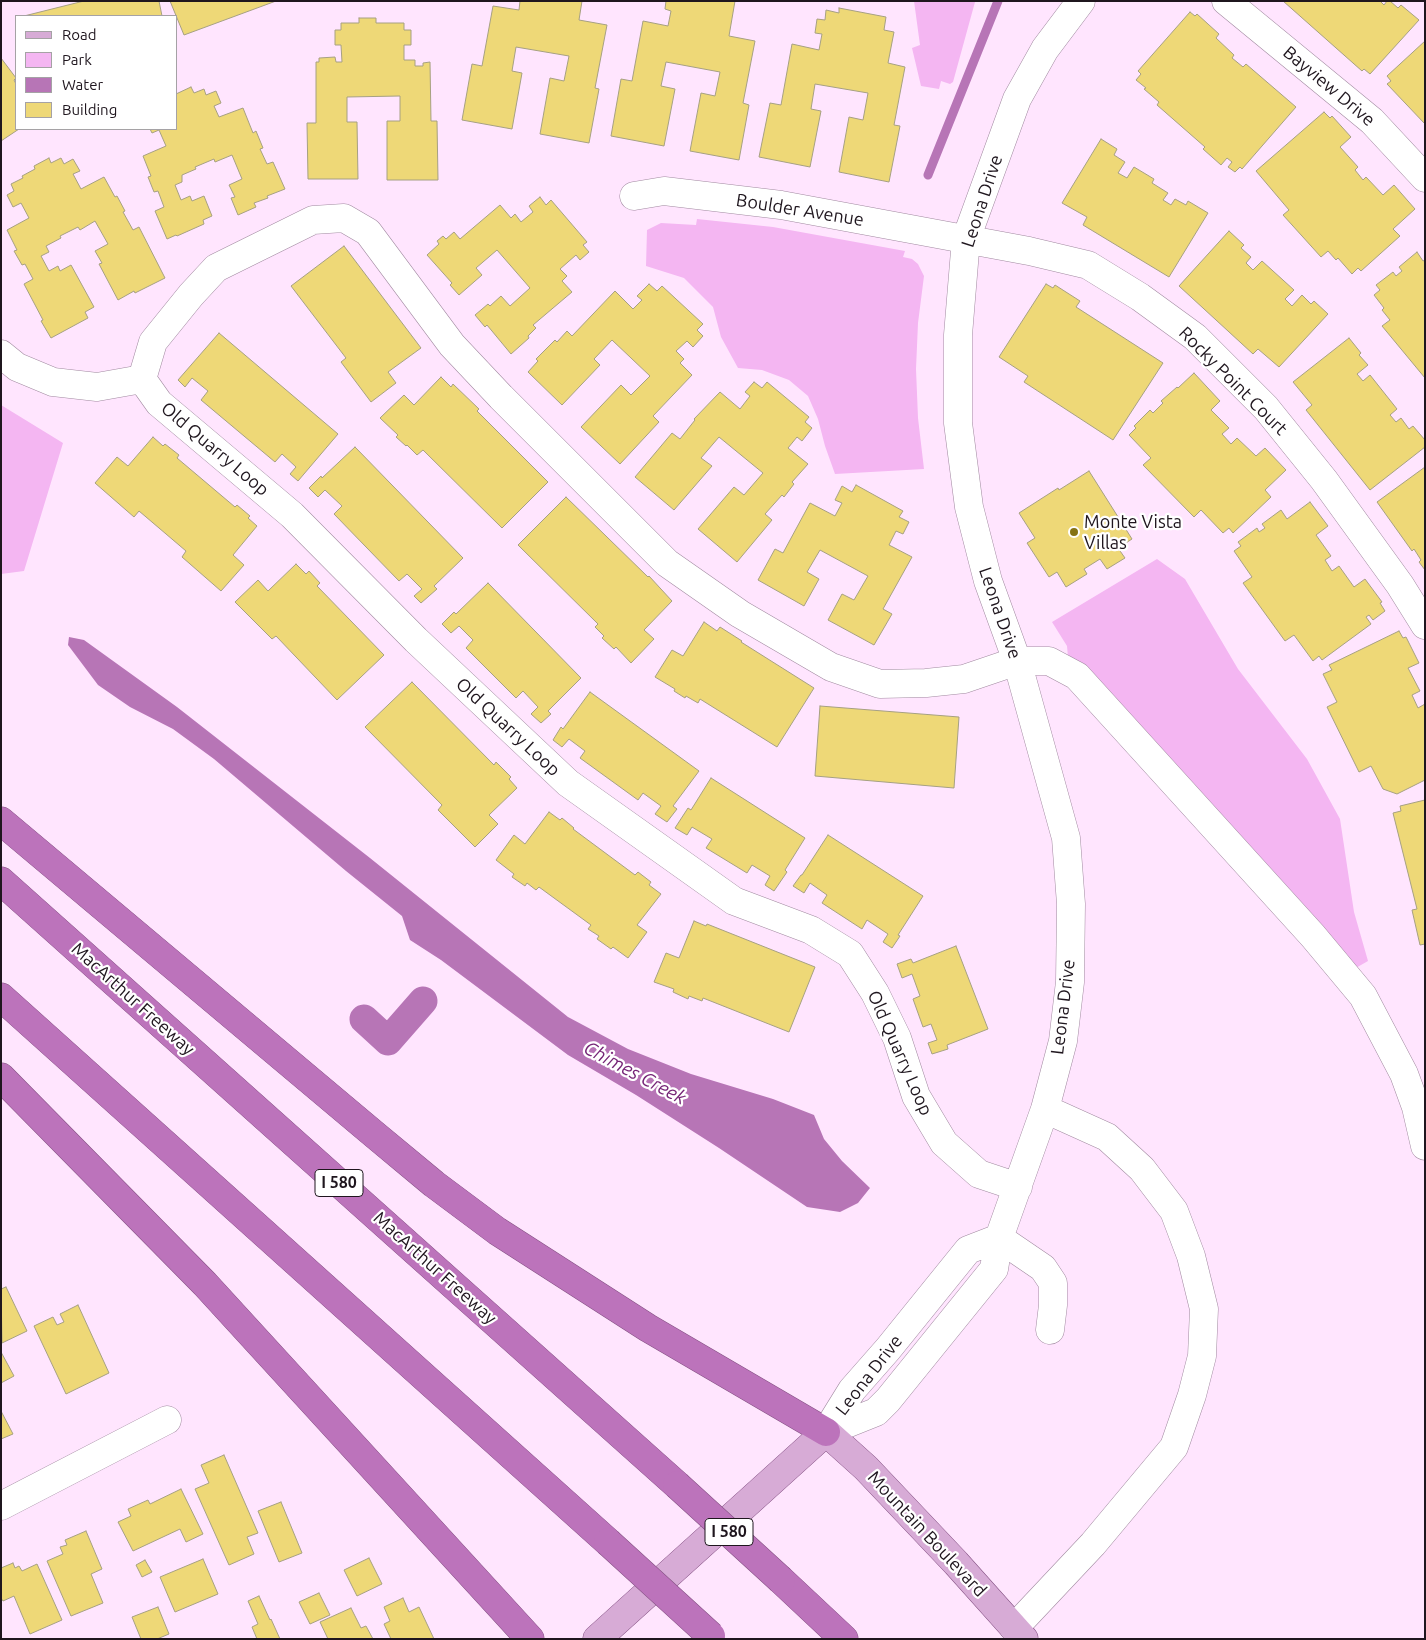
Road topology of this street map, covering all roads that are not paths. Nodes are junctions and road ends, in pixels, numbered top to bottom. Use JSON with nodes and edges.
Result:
{"nodes":[{"id":1,"x":1081,"y":1,"type":"edge"},
{"id":2,"x":1226,"y":1,"type":"edge"},
{"id":3,"x":1425,"y":178,"type":"edge"},
{"id":4,"x":634,"y":196,"type":"dead end"},
{"id":5,"x":966,"y":239,"type":"junction"},
{"id":6,"x":1,"y":354,"type":"edge"},
{"id":7,"x":142,"y":379,"type":"junction"},
{"id":8,"x":1425,"y":625,"type":"edge"},
{"id":9,"x":1017,"y":661,"type":"junction"},
{"id":10,"x":1,"y":821,"type":"edge"},
{"id":11,"x":1,"y":881,"type":"edge"},
{"id":12,"x":1,"y":997,"type":"edge"},
{"id":13,"x":1,"y":1076,"type":"edge"},
{"id":14,"x":1045,"y":1109,"type":"junction"},
{"id":15,"x":1425,"y":1146,"type":"edge"},
{"id":16,"x":1018,"y":1187,"type":"junction"},
{"id":17,"x":999,"y":1238,"type":"junction"},
{"id":18,"x":1050,"y":1330,"type":"dead end"},
{"id":19,"x":167,"y":1420,"type":"dead end"},
{"id":20,"x":826,"y":1432,"type":"junction"},
{"id":21,"x":1,"y":1506,"type":"edge"},
{"id":22,"x":1019,"y":1634,"type":"edge"},
{"id":23,"x":713,"y":1637,"type":"edge"},
{"id":24,"x":530,"y":1639,"type":"edge"},
{"id":25,"x":597,"y":1639,"type":"edge"},
{"id":26,"x":844,"y":1639,"type":"edge"}],
"edges":[{"from":1,"to":5,"type":"street","name":"Leona Drive"},
{"from":2,"to":3,"type":"street","name":"Bayview Drive"},
{"from":4,"to":5,"type":"street","name":"Boulder Avenue"},
{"from":5,"to":8,"type":"street","name":"Rocky Point Court"},
{"from":5,"to":9,"type":"street","name":"Leona Drive"},
{"from":6,"to":7,"type":"street"},
{"from":7,"to":9,"type":"street"},
{"from":7,"to":16,"type":"street","name":"Old Quarry Loop"},
{"from":9,"to":14,"type":"street","name":"Leona Drive"},
{"from":9,"to":15,"type":"street"},
{"from":10,"to":20,"type":"highway"},
{"from":11,"to":26,"type":"highway","name":"MacArthur Freeway","number":"I 580","bridge":true},
{"from":12,"to":23,"type":"highway","bridge":true},
{"from":13,"to":24,"type":"highway"},
{"from":14,"to":16,"type":"street","name":"Leona Drive"},
{"from":14,"to":22,"type":"street"},
{"from":16,"to":17,"type":"street","name":"Leona Drive"},
{"from":17,"to":18,"type":"street"},
{"from":17,"to":20,"type":"street","name":"Leona Drive"},
{"from":19,"to":21,"type":"street"},
{"from":20,"to":22,"type":"main road","name":"Mountain Boulevard"},
{"from":20,"to":25,"type":"main road"}]}
